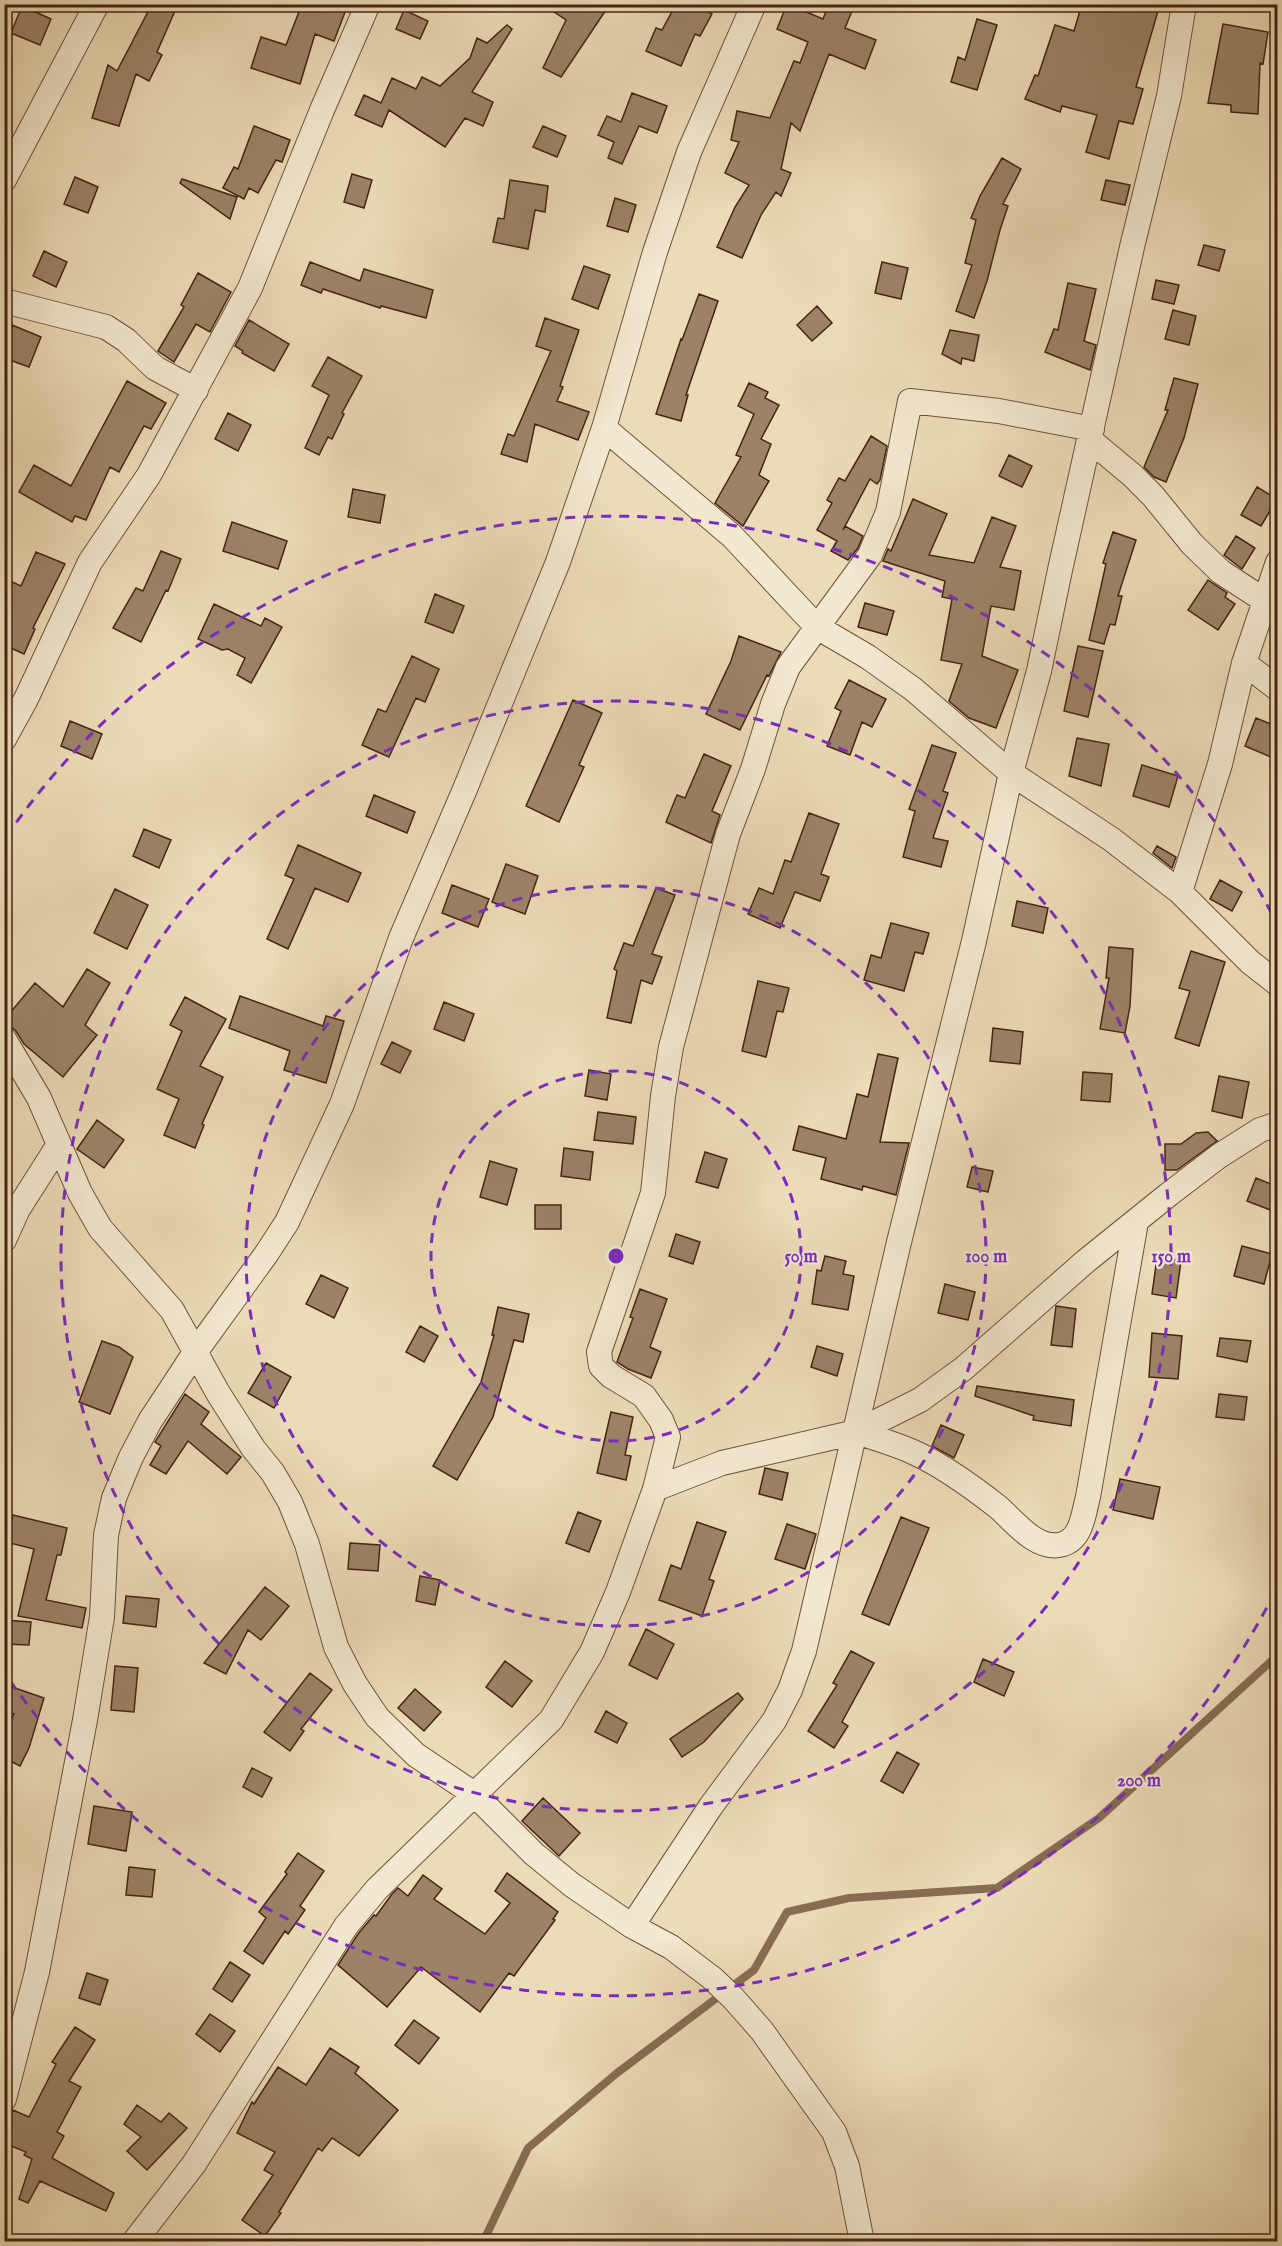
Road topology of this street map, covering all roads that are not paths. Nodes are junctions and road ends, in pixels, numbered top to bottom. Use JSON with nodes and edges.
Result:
{"nodes":[{"id":1,"x":97,"y":4,"type":"edge"},
{"id":2,"x":368,"y":4,"type":"edge"},
{"id":3,"x":754,"y":4,"type":"edge"},
{"id":4,"x":1184,"y":4,"type":"edge"},
{"id":5,"x":4,"y":180,"type":"edge"},
{"id":6,"x":4,"y":301,"type":"edge"},
{"id":7,"x":196,"y":390,"type":"junction"},
{"id":8,"x":604,"y":428,"type":"junction"},
{"id":9,"x":1091,"y":435,"type":"junction"},
{"id":10,"x":1278,"y":562,"type":"edge"},
{"id":11,"x":1264,"y":600,"type":"junction"},
{"id":12,"x":817,"y":627,"type":"junction"},
{"id":13,"x":1244,"y":663,"type":"junction"},
{"id":14,"x":1278,"y":689,"type":"edge"},
{"id":15,"x":4,"y":739,"type":"edge"},
{"id":16,"x":1011,"y":772,"type":"junction"},
{"id":17,"x":1180,"y":892,"type":"junction"},
{"id":18,"x":1278,"y":984,"type":"edge"},
{"id":19,"x":4,"y":1039,"type":"edge"},
{"id":20,"x":1278,"y":1124,"type":"edge"},
{"id":21,"x":58,"y":1146,"type":"junction"},
{"id":22,"x":1136,"y":1221,"type":"junction"},
{"id":23,"x":4,"y":1240,"type":"edge"},
{"id":24,"x":196,"y":1351,"type":"junction"},
{"id":25,"x":856,"y":1432,"type":"junction"},
{"id":26,"x":655,"y":1489,"type":"junction"},
{"id":27,"x":474,"y":1794,"type":"junction"},
{"id":28,"x":632,"y":1926,"type":"junction"},
{"id":29,"x":4,"y":2099,"type":"edge"},
{"id":30,"x":134,"y":2241,"type":"edge"},
{"id":31,"x":862,"y":2241,"type":"edge"}],
"edges":[{"from":1,"to":5,"type":"street"},
{"from":2,"to":7,"type":"street"},
{"from":3,"to":8,"type":"street"},
{"from":4,"to":9,"type":"street"},
{"from":6,"to":7,"type":"street"},
{"from":7,"to":15,"type":"street"},
{"from":8,"to":12,"type":"street"},
{"from":8,"to":24,"type":"street"},
{"from":9,"to":11,"type":"street"},
{"from":9,"to":12,"type":"street"},
{"from":9,"to":16,"type":"street"},
{"from":10,"to":11,"type":"street"},
{"from":11,"to":13,"type":"street"},
{"from":12,"to":16,"type":"street"},
{"from":12,"to":26,"type":"street"},
{"from":13,"to":14,"type":"street"},
{"from":13,"to":17,"type":"street"},
{"from":16,"to":17,"type":"street"},
{"from":16,"to":25,"type":"street"},
{"from":17,"to":18,"type":"street"},
{"from":19,"to":21,"type":"street"},
{"from":20,"to":22,"type":"street"},
{"from":21,"to":23,"type":"street"},
{"from":21,"to":24,"type":"street"},
{"from":22,"to":25,"type":"street"},
{"from":22,"to":25,"type":"street"},
{"from":24,"to":27,"type":"street"},
{"from":24,"to":29,"type":"street"},
{"from":25,"to":26,"type":"street"},
{"from":25,"to":28,"type":"street"},
{"from":26,"to":27,"type":"street"},
{"from":27,"to":28,"type":"street"},
{"from":27,"to":30,"type":"street"},
{"from":28,"to":31,"type":"street"}]}
